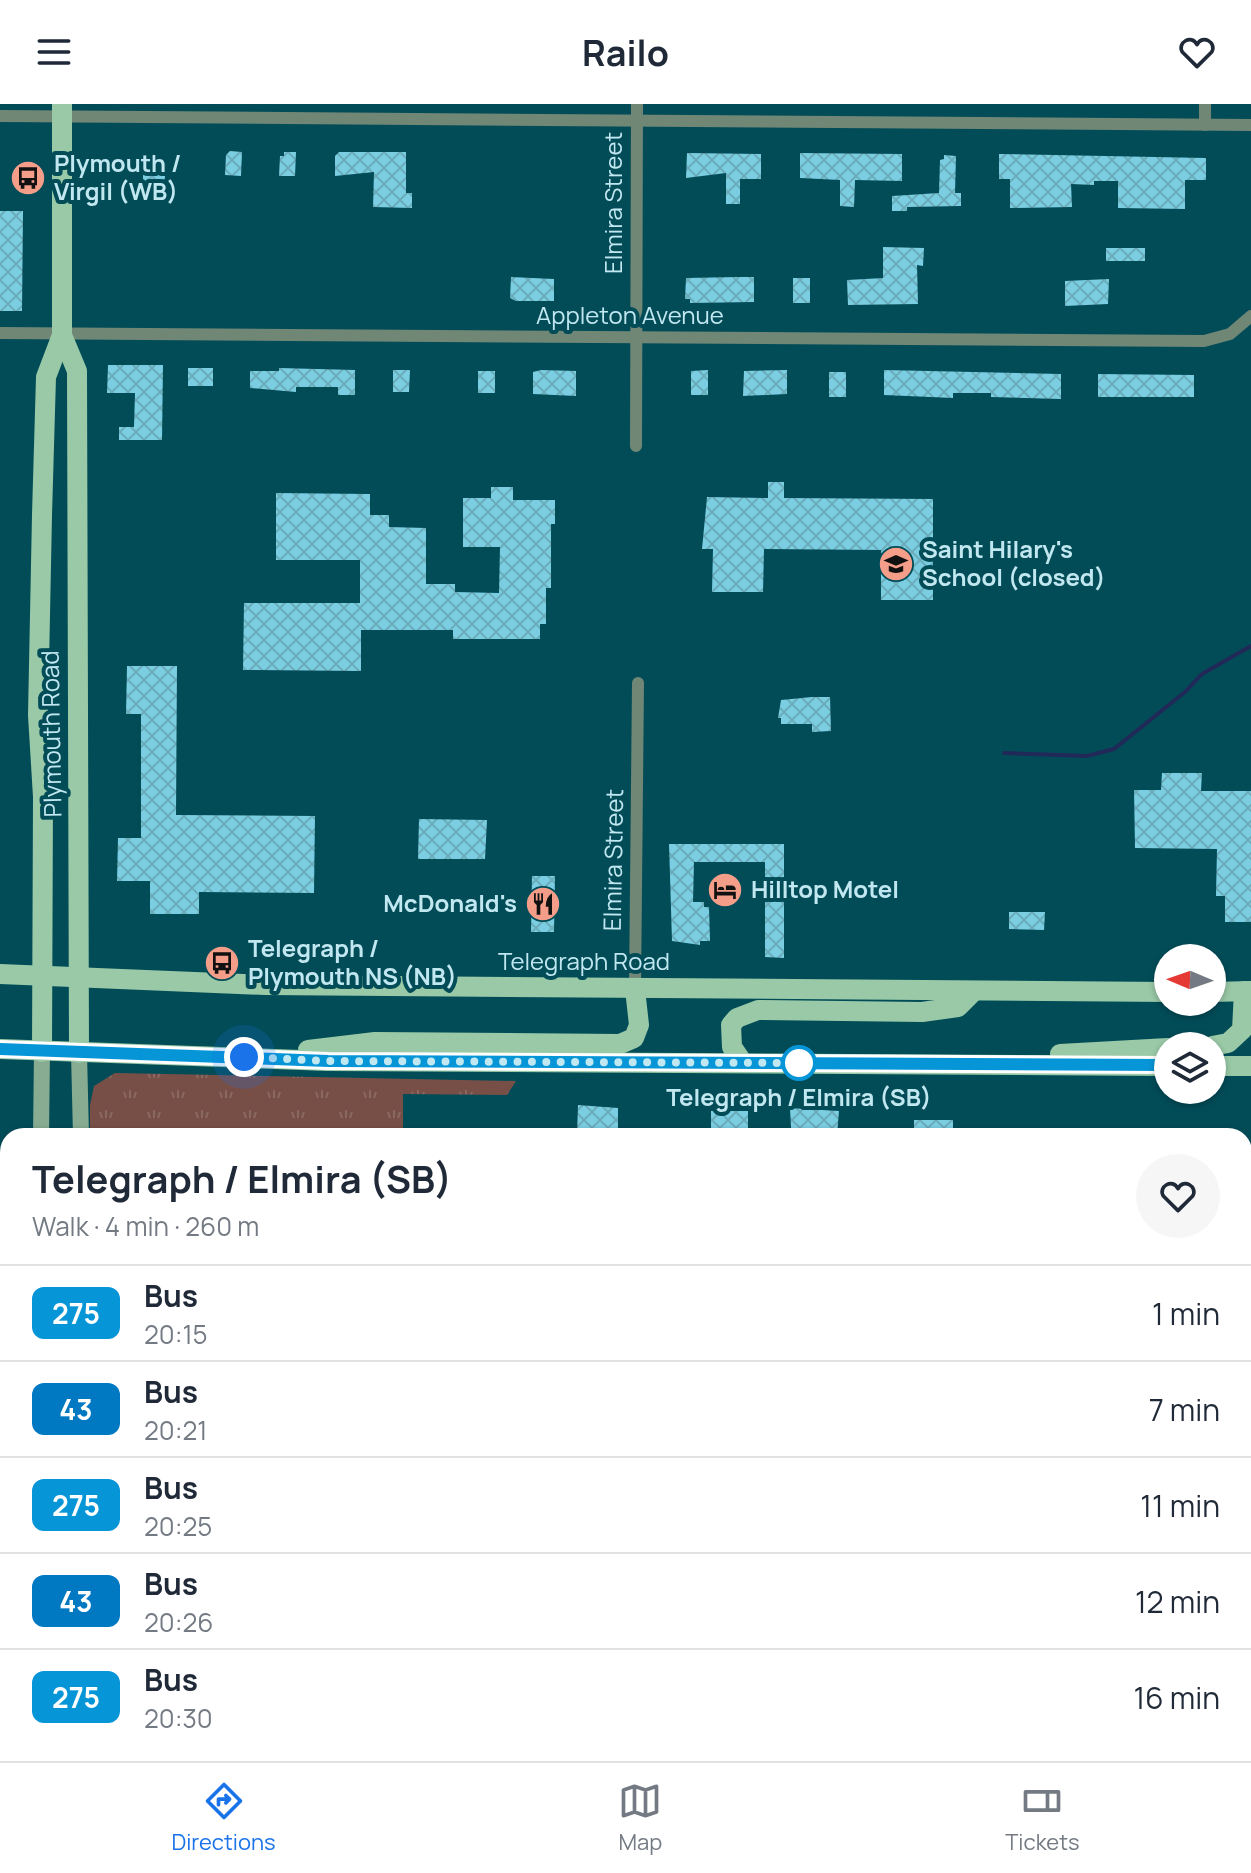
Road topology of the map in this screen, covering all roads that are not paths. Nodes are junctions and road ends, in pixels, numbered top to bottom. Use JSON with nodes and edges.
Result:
{"nodes":[{"id":1,"x":637,"y":104,"type":"edge"},
{"id":2,"x":1205,"y":104,"type":"edge"},
{"id":3,"x":62,"y":110,"type":"edge"},
{"id":4,"x":0,"y":116,"type":"edge"},
{"id":5,"x":637,"y":121,"type":"junction"},
{"id":6,"x":1205,"y":125,"type":"junction"},
{"id":7,"x":1251,"y":125,"type":"edge"},
{"id":8,"x":1251,"y":316,"type":"edge"},
{"id":9,"x":0,"y":333,"type":"edge"},
{"id":10,"x":62,"y":335,"type":"junction"},
{"id":11,"x":636,"y":338,"type":"junction"},
{"id":12,"x":636,"y":446,"type":"dead end"},
{"id":13,"x":638,"y":683,"type":"dead end"},
{"id":14,"x":0,"y":974,"type":"edge"},
{"id":15,"x":42,"y":977,"type":"junction"},
{"id":16,"x":80,"y":979,"type":"junction"},
{"id":17,"x":635,"y":989,"type":"junction"},
{"id":18,"x":1247,"y":991,"type":"edge"},
{"id":19,"x":1154,"y":992,"type":"edge"},
{"id":20,"x":1226,"y":992,"type":"edge"},
{"id":21,"x":972,"y":993,"type":"junction"},
{"id":22,"x":1226,"y":1043,"type":"edge"},
{"id":23,"x":0,"y":1049,"type":"edge"},
{"id":24,"x":1154,"y":1049,"type":"edge"},
{"id":25,"x":42,"y":1052,"type":"junction"},
{"id":26,"x":79,"y":1053,"type":"junction"},
{"id":27,"x":244,"y":1057,"type":"junction"},
{"id":28,"x":743,"y":1063,"type":"junction"},
{"id":29,"x":1039,"y":1065,"type":"junction"},
{"id":30,"x":1154,"y":1066,"type":"edge"},
{"id":31,"x":1226,"y":1066,"type":"edge"},
{"id":32,"x":1251,"y":1066,"type":"edge"},
{"id":33,"x":41,"y":1128,"type":"edge"},
{"id":34,"x":81,"y":1128,"type":"edge"}],
"edges":[{"from":1,"to":5,"type":"street","name":"Elmira Street"},
{"from":2,"to":6,"type":"street"},
{"from":3,"to":4,"type":"street"},
{"from":3,"to":5,"type":"street"},
{"from":3,"to":10,"type":"main road","name":"Plymouth Road"},
{"from":5,"to":6,"type":"street"},
{"from":5,"to":11,"type":"street","name":"Elmira Street"},
{"from":6,"to":7,"type":"street"},
{"from":8,"to":11,"type":"street","name":"Appleton Avenue"},
{"from":9,"to":10,"type":"street","name":"Appleton Avenue"},
{"from":10,"to":11,"type":"street","name":"Appleton Avenue"},
{"from":10,"to":15,"type":"main road","name":"Plymouth Road"},
{"from":10,"to":16,"type":"main road","name":"Plymouth Road"},
{"from":11,"to":12,"type":"street","name":"Elmira Street"},
{"from":13,"to":17,"type":"street","name":"Elmira Street"},
{"from":14,"to":15,"type":"main road","name":"Telegraph Road"},
{"from":15,"to":16,"type":"main road","name":"Telegraph Road"},
{"from":15,"to":25,"type":"main road","name":"Plymouth Road"},
{"from":16,"to":17,"type":"main road","name":"Telegraph Road"},
{"from":16,"to":26,"type":"main road","name":"Plymouth Road"},
{"from":17,"to":21,"type":"main road","name":"Telegraph Road"},
{"from":17,"to":27,"type":"main road"},
{"from":18,"to":20,"type":"main road"},
{"from":18,"to":22,"type":"main road"},
{"from":19,"to":21,"type":"main road","name":"Telegraph Road"},
{"from":21,"to":28,"type":"main road"},
{"from":23,"to":25,"type":"main road"},
{"from":24,"to":29,"type":"main road"},
{"from":25,"to":26,"type":"main road"},
{"from":25,"to":33,"type":"main road","name":"Plymouth Road"},
{"from":26,"to":27,"type":"main road"},
{"from":26,"to":34,"type":"main road","name":"Plymouth Road"},
{"from":27,"to":28,"type":"main road"},
{"from":28,"to":29,"type":"main road"},
{"from":29,"to":30,"type":"main road"},
{"from":31,"to":32,"type":"main road"}]}
